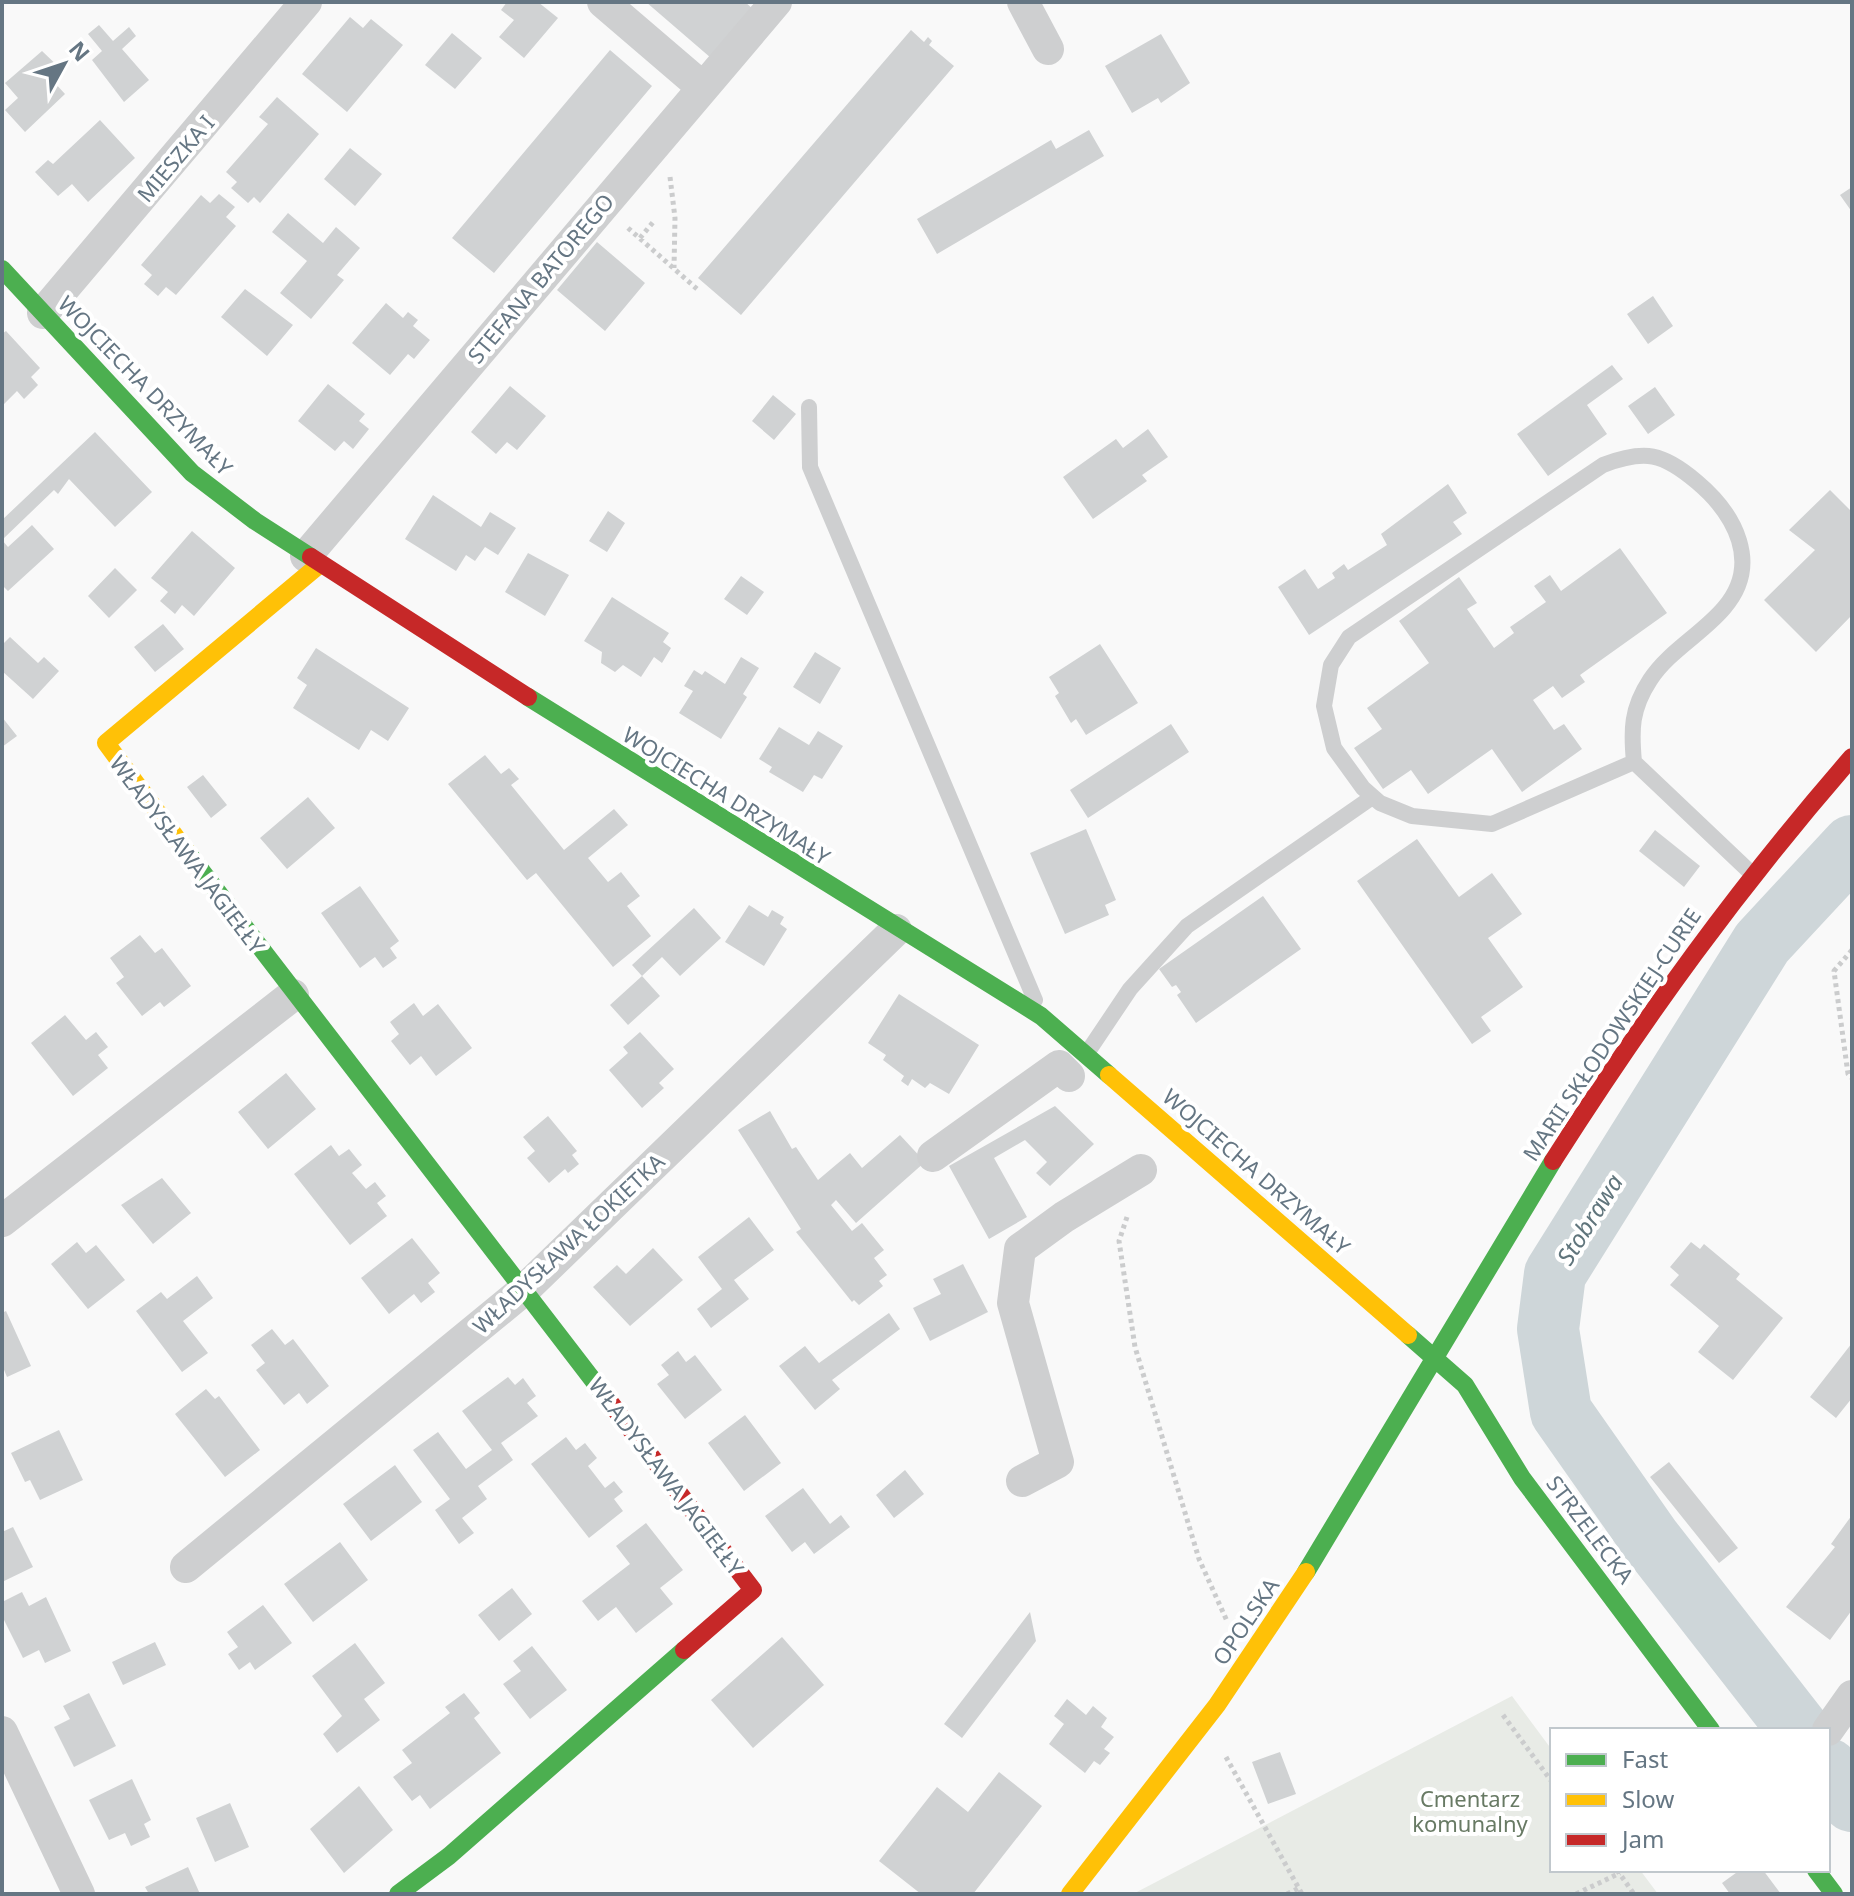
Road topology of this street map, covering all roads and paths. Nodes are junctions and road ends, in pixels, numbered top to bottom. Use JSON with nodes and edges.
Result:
{"nodes":[{"id":1,"x":306,"y":2,"type":"edge"},
{"id":2,"x":603,"y":2,"type":"edge"},
{"id":3,"x":776,"y":2,"type":"edge"},
{"id":4,"x":1023,"y":2,"type":"edge"},
{"id":5,"x":1048,"y":49,"type":"dead end"},
{"id":6,"x":701,"y":86,"type":"junction"},
{"id":7,"x":671,"y":162,"type":"dead end"},
{"id":8,"x":654,"y":221,"type":"dead end"},
{"id":9,"x":622,"y":222,"type":"dead end"},
{"id":10,"x":640,"y":238,"type":"junction"},
{"id":11,"x":674,"y":268,"type":"junction"},
{"id":12,"x":2,"y":269,"type":"edge"},
{"id":13,"x":697,"y":289,"type":"dead end"},
{"id":14,"x":43,"y":313,"type":"junction"},
{"id":15,"x":809,"y":407,"type":"dead end"},
{"id":16,"x":313,"y":561,"type":"junction"},
{"id":17,"x":1852,"y":757,"type":"edge"},
{"id":18,"x":1634,"y":762,"type":"junction"},
{"id":19,"x":1371,"y":798,"type":"junction"},
{"id":20,"x":1751,"y":873,"type":"junction"},
{"id":21,"x":896,"y":930,"type":"junction"},
{"id":22,"x":1852,"y":950,"type":"edge"},
{"id":23,"x":293,"y":995,"type":"junction"},
{"id":24,"x":1041,"y":1016,"type":"junction"},
{"id":25,"x":1078,"y":1065,"type":"junction"},
{"id":26,"x":1852,"y":1078,"type":"edge"},
{"id":27,"x":933,"y":1156,"type":"dead end"},
{"id":28,"x":1141,"y":1170,"type":"joint"},
{"id":29,"x":2,"y":1221,"type":"edge"},
{"id":30,"x":525,"y":1289,"type":"junction"},
{"id":31,"x":1435,"y":1357,"type":"junction"},
{"id":32,"x":1022,"y":1481,"type":"dead end"},
{"id":33,"x":186,"y":1567,"type":"dead end"},
{"id":34,"x":1229,"y":1624,"type":"dead end"},
{"id":35,"x":1852,"y":1696,"type":"edge"},
{"id":36,"x":1503,"y":1715,"type":"dead end"},
{"id":37,"x":1710,"y":1728,"type":"edge"},
{"id":38,"x":1829,"y":1728,"type":"edge"},
{"id":39,"x":2,"y":1732,"type":"edge"},
{"id":40,"x":1225,"y":1756,"type":"dead end"},
{"id":41,"x":1550,"y":1779,"type":"edge"},
{"id":42,"x":1618,"y":1872,"type":"edge"},
{"id":43,"x":1818,"y":1872,"type":"edge"},
{"id":44,"x":1300,"y":1891,"type":"edge"},
{"id":45,"x":79,"y":1894,"type":"edge"},
{"id":46,"x":398,"y":1894,"type":"edge"},
{"id":47,"x":1070,"y":1894,"type":"edge"},
{"id":48,"x":1287,"y":1894,"type":"edge"},
{"id":49,"x":1576,"y":1894,"type":"edge"},
{"id":50,"x":1634,"y":1894,"type":"edge"},
{"id":51,"x":1834,"y":1894,"type":"edge"}],
"edges":[{"from":1,"to":14,"type":"street","name":"MIESZKA I"},
{"from":2,"to":6,"type":"street"},
{"from":3,"to":6,"type":"street","name":"STEFANA BATOREGO"},
{"from":4,"to":5,"type":"street"},
{"from":6,"to":16,"type":"street","name":"STEFANA BATOREGO"},
{"from":7,"to":11,"type":"path"},
{"from":8,"to":10,"type":"path"},
{"from":9,"to":10,"type":"path"},
{"from":10,"to":11,"type":"path"},
{"from":11,"to":13,"type":"path"},
{"from":12,"to":14,"type":"street","name":"WOJCIECHA DRZYMAŁY"},
{"from":14,"to":16,"type":"street","name":"WOJCIECHA DRZYMAŁY"},
{"from":15,"to":24,"type":"lane"},
{"from":16,"to":21,"type":"street","name":"WOJCIECHA DRZYMAŁY"},
{"from":16,"to":23,"type":"street","name":"WŁADYSŁAWA JAGIEŁŁY"},
{"from":17,"to":20,"type":"street","name":"MARII SKŁODOWSKIEJ-CURIE"},
{"from":18,"to":19,"type":"lane"},
{"from":18,"to":19,"type":"lane"},
{"from":18,"to":20,"type":"lane"},
{"from":19,"to":25,"type":"lane"},
{"from":20,"to":31,"type":"street","name":"MARII SKŁODOWSKIEJ-CURIE"},
{"from":21,"to":24,"type":"street","name":"WOJCIECHA DRZYMAŁY"},
{"from":21,"to":30,"type":"street","name":"WŁADYSŁAWA ŁOKIETKA"},
{"from":22,"to":26,"type":"path"},
{"from":23,"to":29,"type":"street"},
{"from":23,"to":30,"type":"street","name":"WŁADYSŁAWA JAGIEŁŁY"},
{"from":24,"to":25,"type":"street","name":"WOJCIECHA DRZYMAŁY"},
{"from":25,"to":27,"type":"street"},
{"from":25,"to":31,"type":"street","name":"WOJCIECHA DRZYMAŁY"},
{"from":28,"to":32,"type":"street"},
{"from":28,"to":34,"type":"path"},
{"from":30,"to":33,"type":"street","name":"WŁADYSŁAWA ŁOKIETKA"},
{"from":30,"to":46,"type":"street","name":"WŁADYSŁAWA JAGIEŁŁY"},
{"from":31,"to":37,"type":"street","name":"STRZELECKA"},
{"from":31,"to":47,"type":"street","name":"OPOLSKA"},
{"from":35,"to":38,"type":"street"},
{"from":36,"to":41,"type":"path"},
{"from":39,"to":45,"type":"street"},
{"from":40,"to":44,"type":"path"},
{"from":42,"to":49,"type":"path"},
{"from":42,"to":50,"type":"path"},
{"from":43,"to":51,"type":"street"},
{"from":44,"to":48,"type":"path"}]}
